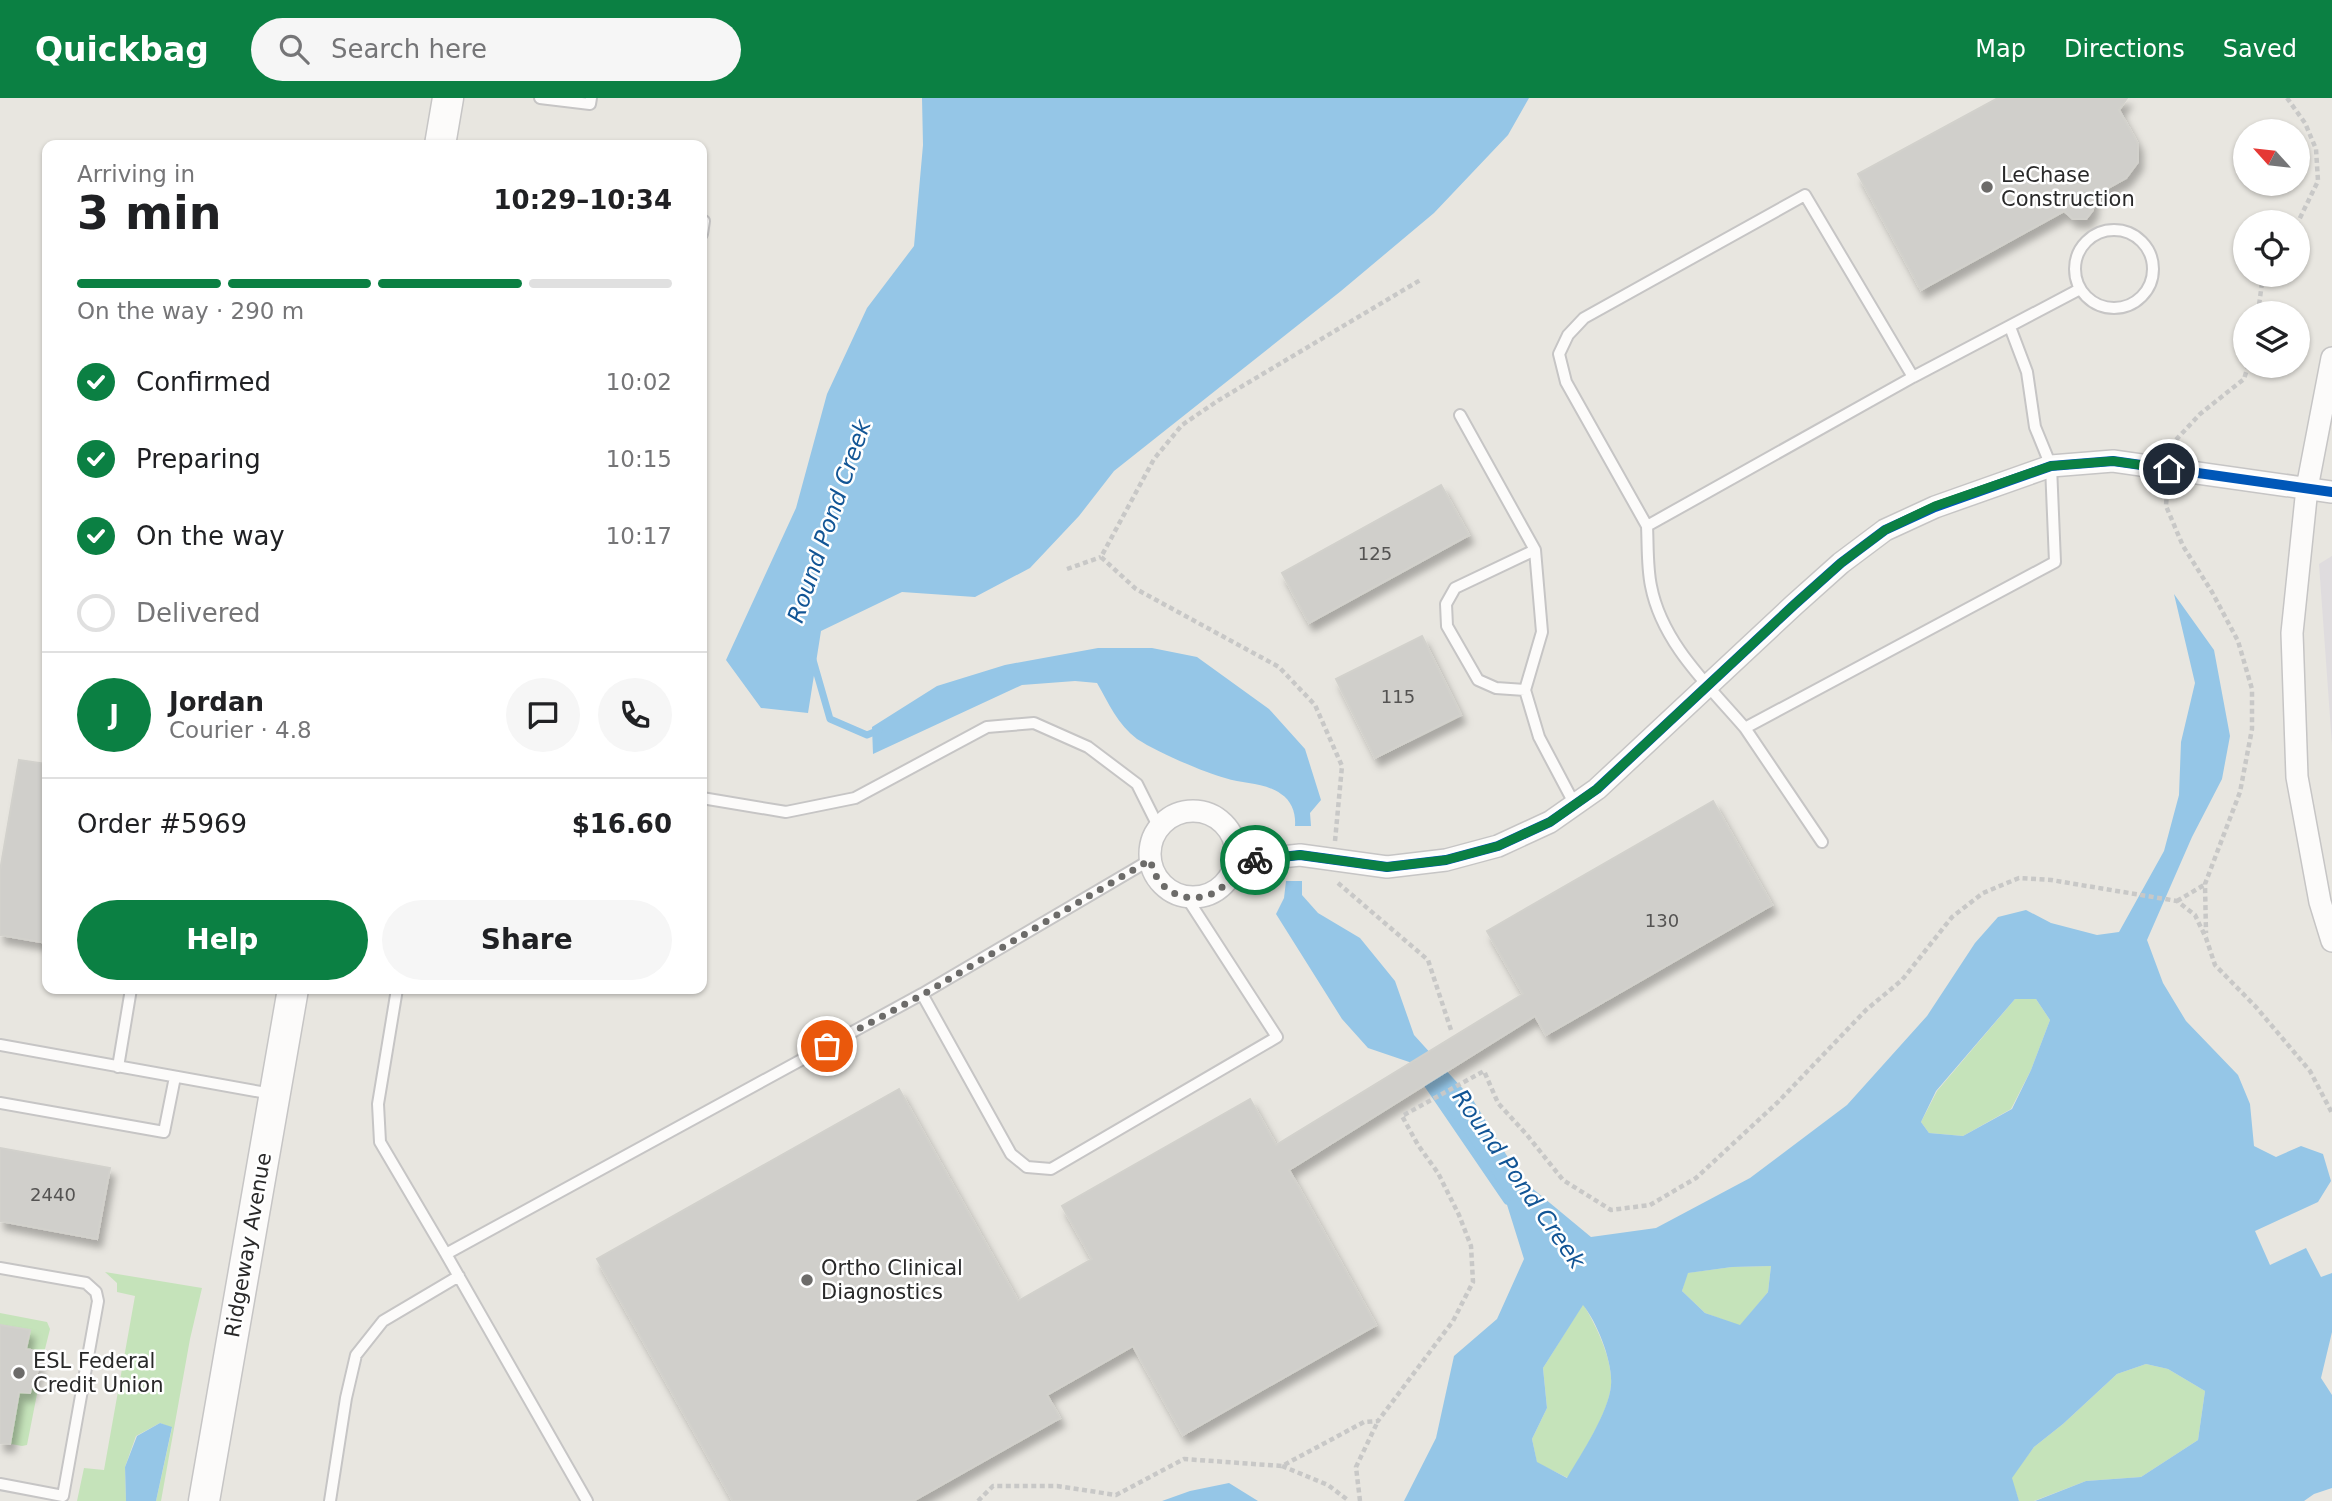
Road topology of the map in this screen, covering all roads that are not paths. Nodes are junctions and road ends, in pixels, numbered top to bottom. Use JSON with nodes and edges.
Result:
{"nodes":[{"id":1,"x":448,"y":98,"type":"edge"},
{"id":2,"x":540,"y":98,"type":"edge"},
{"id":3,"x":591,"y":98,"type":"edge"},
{"id":4,"x":441,"y":140,"type":"edge"},
{"id":5,"x":2080,"y":289,"type":"junction"},
{"id":6,"x":2010,"y":327,"type":"junction"},
{"id":7,"x":2332,"y":358,"type":"edge"},
{"id":8,"x":1913,"y":377,"type":"junction"},
{"id":9,"x":1460,"y":415,"type":"dead end"},
{"id":10,"x":2051,"y":466,"type":"junction"},
{"id":11,"x":2307,"y":488,"type":"junction"},
{"id":12,"x":2332,"y":492,"type":"edge"},
{"id":13,"x":1647,"y":526,"type":"junction"},
{"id":14,"x":1535,"y":550,"type":"junction"},
{"id":15,"x":1709,"y":686,"type":"junction"},
{"id":16,"x":1525,"y":690,"type":"junction"},
{"id":17,"x":1745,"y":727,"type":"junction"},
{"id":18,"x":707,"y":799,"type":"edge"},
{"id":19,"x":1575,"y":805,"type":"junction"},
{"id":20,"x":1159,"y":828,"type":"junction"},
{"id":21,"x":1822,"y":842,"type":"dead end"},
{"id":22,"x":1150,"y":860,"type":"junction"},
{"id":23,"x":1236,"y":862,"type":"junction"},
{"id":24,"x":1187,"y":898,"type":"junction"},
{"id":25,"x":2332,"y":941,"type":"edge"},
{"id":26,"x":130,"y":994,"type":"edge"},
{"id":27,"x":292,"y":994,"type":"edge"},
{"id":28,"x":396,"y":994,"type":"edge"},
{"id":29,"x":922,"y":995,"type":"junction"},
{"id":30,"x":0,"y":1045,"type":"edge"},
{"id":31,"x":118,"y":1067,"type":"junction"},
{"id":32,"x":175,"y":1077,"type":"junction"},
{"id":33,"x":274,"y":1095,"type":"junction"},
{"id":34,"x":0,"y":1103,"type":"edge"},
{"id":35,"x":446,"y":1254,"type":"junction"},
{"id":36,"x":0,"y":1268,"type":"edge"},
{"id":37,"x":459,"y":1276,"type":"junction"},
{"id":38,"x":0,"y":1484,"type":"edge"},
{"id":39,"x":63,"y":1498,"type":"edge"},
{"id":40,"x":204,"y":1501,"type":"edge"},
{"id":41,"x":330,"y":1501,"type":"edge"},
{"id":42,"x":587,"y":1501,"type":"edge"}],
"edges":[{"from":1,"to":4,"type":"main road"},
{"from":2,"to":3,"type":"lane"},
{"from":5,"to":5,"type":"lane"},
{"from":5,"to":6,"type":"lane"},
{"from":6,"to":8,"type":"lane"},
{"from":6,"to":10,"type":"lane"},
{"from":7,"to":11,"type":"street"},
{"from":8,"to":13,"type":"lane"},
{"from":8,"to":13,"type":"lane"},
{"from":9,"to":14,"type":"lane"},
{"from":10,"to":11,"type":"street"},
{"from":10,"to":15,"type":"street"},
{"from":10,"to":17,"type":"lane"},
{"from":11,"to":12,"type":"street"},
{"from":11,"to":25,"type":"street"},
{"from":13,"to":15,"type":"lane"},
{"from":14,"to":16,"type":"lane"},
{"from":14,"to":16,"type":"lane"},
{"from":15,"to":17,"type":"lane"},
{"from":15,"to":19,"type":"street"},
{"from":16,"to":19,"type":"lane"},
{"from":17,"to":21,"type":"lane"},
{"from":18,"to":20,"type":"lane"},
{"from":19,"to":23,"type":"street"},
{"from":20,"to":22,"type":"street"},
{"from":20,"to":23,"type":"street"},
{"from":22,"to":24,"type":"street"},
{"from":22,"to":29,"type":"lane"},
{"from":23,"to":24,"type":"street"},
{"from":24,"to":29,"type":"lane"},
{"from":26,"to":31,"type":"lane"},
{"from":27,"to":33,"type":"main road","name":"Ridgeway Avenue"},
{"from":28,"to":35,"type":"lane"},
{"from":29,"to":35,"type":"lane"},
{"from":30,"to":31,"type":"lane"},
{"from":31,"to":32,"type":"lane"},
{"from":32,"to":33,"type":"lane"},
{"from":32,"to":34,"type":"lane"},
{"from":33,"to":40,"type":"main road","name":"Ridgeway Avenue"},
{"from":35,"to":37,"type":"lane"},
{"from":36,"to":39,"type":"lane"},
{"from":37,"to":41,"type":"lane"},
{"from":37,"to":42,"type":"lane"},
{"from":38,"to":39,"type":"lane"}]}
